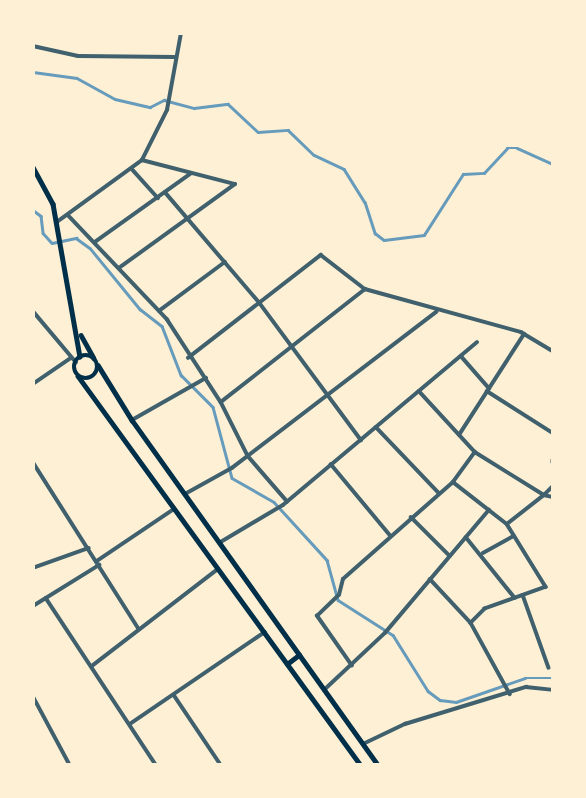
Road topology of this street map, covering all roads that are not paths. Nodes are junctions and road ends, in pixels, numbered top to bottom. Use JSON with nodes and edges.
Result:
{"nodes":[{"id":1,"x":181,"y":33,"type":"edge"},
{"id":2,"x":33,"y":46,"type":"edge"},
{"id":3,"x":174,"y":57,"type":"junction"},
{"id":4,"x":142,"y":160,"type":"junction"},
{"id":5,"x":33,"y":167,"type":"edge"},
{"id":6,"x":132,"y":169,"type":"junction"},
{"id":7,"x":190,"y":174,"type":"junction"},
{"id":8,"x":165,"y":192,"type":"junction"},
{"id":9,"x":158,"y":198,"type":"junction"},
{"id":10,"x":68,"y":215,"type":"junction"},
{"id":11,"x":190,"y":220,"type":"junction"},
{"id":12,"x":56,"y":223,"type":"junction"},
{"id":13,"x":95,"y":242,"type":"junction"},
{"id":14,"x":226,"y":262,"type":"junction"},
{"id":15,"x":119,"y":268,"type":"junction"},
{"id":16,"x":365,"y":289,"type":"junction"},
{"id":17,"x":260,"y":302,"type":"junction"},
{"id":18,"x":33,"y":311,"type":"edge"},
{"id":19,"x":159,"y":311,"type":"junction"},
{"id":20,"x":436,"y":312,"type":"junction"},
{"id":21,"x":78,"y":328,"type":"junction"},
{"id":22,"x":524,"y":334,"type":"junction"},
{"id":23,"x":477,"y":342,"type":"dead end"},
{"id":24,"x":292,"y":347,"type":"junction"},
{"id":25,"x":553,"y":351,"type":"edge"},
{"id":26,"x":461,"y":356,"type":"junction"},
{"id":27,"x":80,"y":357,"type":"junction"},
{"id":28,"x":188,"y":358,"type":"junction"},
{"id":29,"x":95,"y":359,"type":"junction"},
{"id":30,"x":74,"y":360,"type":"junction"},
{"id":31,"x":98,"y":365,"type":"junction"},
{"id":32,"x":78,"y":376,"type":"junction"},
{"id":33,"x":206,"y":378,"type":"junction"},
{"id":34,"x":33,"y":384,"type":"edge"},
{"id":35,"x":488,"y":390,"type":"junction"},
{"id":36,"x":419,"y":391,"type":"junction"},
{"id":37,"x":328,"y":395,"type":"junction"},
{"id":38,"x":221,"y":402,"type":"junction"},
{"id":39,"x":132,"y":420,"type":"junction"},
{"id":40,"x":376,"y":427,"type":"junction"},
{"id":41,"x":553,"y":433,"type":"edge"},
{"id":42,"x":458,"y":436,"type":"junction"},
{"id":43,"x":361,"y":440,"type":"junction"},
{"id":44,"x":475,"y":452,"type":"junction"},
{"id":45,"x":248,"y":456,"type":"junction"},
{"id":46,"x":33,"y":462,"type":"edge"},
{"id":47,"x":331,"y":464,"type":"junction"},
{"id":48,"x":453,"y":482,"type":"junction"},
{"id":49,"x":553,"y":486,"type":"edge"},
{"id":50,"x":439,"y":493,"type":"junction"},
{"id":51,"x":184,"y":494,"type":"junction"},
{"id":52,"x":544,"y":495,"type":"junction"},
{"id":53,"x":553,"y":497,"type":"edge"},
{"id":54,"x":287,"y":501,"type":"junction"},
{"id":55,"x":175,"y":507,"type":"junction"},
{"id":56,"x":489,"y":510,"type":"junction"},
{"id":57,"x":411,"y":517,"type":"junction"},
{"id":58,"x":507,"y":524,"type":"junction"},
{"id":59,"x":390,"y":535,"type":"junction"},
{"id":60,"x":513,"y":536,"type":"junction"},
{"id":61,"x":466,"y":537,"type":"junction"},
{"id":62,"x":219,"y":543,"type":"junction"},
{"id":63,"x":89,"y":548,"type":"junction"},
{"id":64,"x":483,"y":553,"type":"junction"},
{"id":65,"x":450,"y":556,"type":"junction"},
{"id":66,"x":98,"y":563,"type":"junction"},
{"id":67,"x":33,"y":568,"type":"edge"},
{"id":68,"x":219,"y":568,"type":"junction"},
{"id":69,"x":430,"y":579,"type":"junction"},
{"id":70,"x":523,"y":595,"type":"junction"},
{"id":71,"x":46,"y":598,"type":"junction"},
{"id":72,"x":514,"y":598,"type":"junction"},
{"id":73,"x":33,"y":607,"type":"edge"},
{"id":74,"x":471,"y":623,"type":"junction"},
{"id":75,"x":139,"y":629,"type":"junction"},
{"id":76,"x":265,"y":632,"type":"junction"},
{"id":77,"x":299,"y":655,"type":"junction"},
{"id":78,"x":287,"y":664,"type":"junction"},
{"id":79,"x":92,"y":666,"type":"junction"},
{"id":80,"x":352,"y":666,"type":"junction"},
{"id":81,"x":549,"y":668,"type":"dead end"},
{"id":82,"x":310,"y":671,"type":"junction"},
{"id":83,"x":298,"y":678,"type":"junction"},
{"id":84,"x":324,"y":690,"type":"junction"},
{"id":85,"x":553,"y":690,"type":"edge"},
{"id":86,"x":509,"y":692,"type":"junction"},
{"id":87,"x":174,"y":695,"type":"junction"},
{"id":88,"x":33,"y":696,"type":"edge"},
{"id":89,"x":130,"y":724,"type":"junction"},
{"id":90,"x":363,"y":744,"type":"junction"},
{"id":91,"x":70,"y":765,"type":"edge"},
{"id":92,"x":156,"y":765,"type":"edge"},
{"id":93,"x":221,"y":765,"type":"edge"},
{"id":94,"x":360,"y":765,"type":"edge"},
{"id":95,"x":378,"y":765,"type":"edge"}],
"edges":[{"from":1,"to":3,"type":"street"},
{"from":2,"to":3,"type":"street"},
{"from":3,"to":4,"type":"street"},
{"from":4,"to":6,"type":"street"},
{"from":4,"to":7,"type":"street"},
{"from":5,"to":12,"type":"main road"},
{"from":6,"to":9,"type":"street"},
{"from":6,"to":10,"type":"street"},
{"from":7,"to":8,"type":"street"},
{"from":7,"to":11,"type":"street"},
{"from":8,"to":9,"type":"street"},
{"from":8,"to":11,"type":"street"},
{"from":9,"to":13,"type":"street"},
{"from":10,"to":12,"type":"street"},
{"from":10,"to":13,"type":"street"},
{"from":11,"to":14,"type":"street"},
{"from":11,"to":15,"type":"street"},
{"from":12,"to":21,"type":"main road"},
{"from":13,"to":15,"type":"street"},
{"from":14,"to":17,"type":"street"},
{"from":14,"to":19,"type":"street"},
{"from":15,"to":19,"type":"street"},
{"from":16,"to":17,"type":"street"},
{"from":16,"to":20,"type":"street"},
{"from":16,"to":24,"type":"street"},
{"from":17,"to":24,"type":"street"},
{"from":17,"to":28,"type":"street"},
{"from":18,"to":30,"type":"street"},
{"from":19,"to":28,"type":"street"},
{"from":20,"to":22,"type":"street"},
{"from":20,"to":37,"type":"street"},
{"from":21,"to":27,"type":"main road"},
{"from":21,"to":29,"type":"main road"},
{"from":22,"to":25,"type":"street"},
{"from":22,"to":35,"type":"street"},
{"from":23,"to":26,"type":"street"},
{"from":24,"to":37,"type":"street"},
{"from":24,"to":38,"type":"street"},
{"from":26,"to":35,"type":"street"},
{"from":26,"to":36,"type":"street"},
{"from":27,"to":29,"type":"main road"},
{"from":27,"to":30,"type":"main road"},
{"from":28,"to":33,"type":"street"},
{"from":29,"to":31,"type":"main road"},
{"from":30,"to":32,"type":"main road"},
{"from":30,"to":34,"type":"street"},
{"from":31,"to":32,"type":"main road"},
{"from":31,"to":39,"type":"main road"},
{"from":32,"to":55,"type":"main road"},
{"from":33,"to":38,"type":"street"},
{"from":33,"to":39,"type":"street"},
{"from":35,"to":41,"type":"street"},
{"from":35,"to":42,"type":"street"},
{"from":36,"to":40,"type":"street"},
{"from":36,"to":42,"type":"street"},
{"from":37,"to":43,"type":"street"},
{"from":37,"to":45,"type":"street"},
{"from":38,"to":45,"type":"street"},
{"from":39,"to":51,"type":"main road"},
{"from":40,"to":43,"type":"street"},
{"from":40,"to":50,"type":"street"},
{"from":42,"to":44,"type":"street"},
{"from":43,"to":47,"type":"street"},
{"from":44,"to":48,"type":"street"},
{"from":44,"to":52,"type":"street"},
{"from":45,"to":51,"type":"street"},
{"from":45,"to":54,"type":"street"},
{"from":46,"to":63,"type":"street"},
{"from":47,"to":54,"type":"street"},
{"from":47,"to":59,"type":"street"},
{"from":48,"to":50,"type":"street"},
{"from":48,"to":56,"type":"street"},
{"from":49,"to":52,"type":"street"},
{"from":50,"to":57,"type":"street"},
{"from":51,"to":62,"type":"main road"},
{"from":52,"to":53,"type":"street"},
{"from":52,"to":58,"type":"street"},
{"from":54,"to":62,"type":"street"},
{"from":55,"to":66,"type":"street"},
{"from":55,"to":68,"type":"main road"},
{"from":56,"to":58,"type":"street"},
{"from":56,"to":61,"type":"street"},
{"from":57,"to":59,"type":"street"},
{"from":57,"to":65,"type":"street"},
{"from":58,"to":60,"type":"street"},
{"from":59,"to":80,"type":"street"},
{"from":60,"to":64,"type":"street"},
{"from":60,"to":70,"type":"street"},
{"from":61,"to":64,"type":"street"},
{"from":61,"to":65,"type":"street"},
{"from":62,"to":77,"type":"main road"},
{"from":63,"to":66,"type":"street"},
{"from":63,"to":67,"type":"street"},
{"from":64,"to":72,"type":"street"},
{"from":65,"to":69,"type":"street"},
{"from":66,"to":71,"type":"street"},
{"from":66,"to":75,"type":"street"},
{"from":68,"to":75,"type":"street"},
{"from":68,"to":76,"type":"main road"},
{"from":69,"to":74,"type":"street"},
{"from":69,"to":80,"type":"street"},
{"from":70,"to":72,"type":"street"},
{"from":70,"to":81,"type":"street"},
{"from":71,"to":73,"type":"street"},
{"from":71,"to":79,"type":"street"},
{"from":72,"to":74,"type":"street"},
{"from":74,"to":86,"type":"street"},
{"from":75,"to":79,"type":"street"},
{"from":76,"to":78,"type":"main road"},
{"from":76,"to":87,"type":"street"},
{"from":77,"to":78,"type":"main road"},
{"from":77,"to":82,"type":"main road"},
{"from":78,"to":83,"type":"main road"},
{"from":79,"to":89,"type":"street"},
{"from":80,"to":84,"type":"street"},
{"from":82,"to":83,"type":"main road"},
{"from":82,"to":84,"type":"main road"},
{"from":83,"to":94,"type":"main road"},
{"from":84,"to":90,"type":"main road"},
{"from":85,"to":86,"type":"street"},
{"from":86,"to":90,"type":"street"},
{"from":87,"to":89,"type":"street"},
{"from":87,"to":93,"type":"street"},
{"from":88,"to":91,"type":"street"},
{"from":89,"to":92,"type":"street"},
{"from":90,"to":95,"type":"main road"}]}
